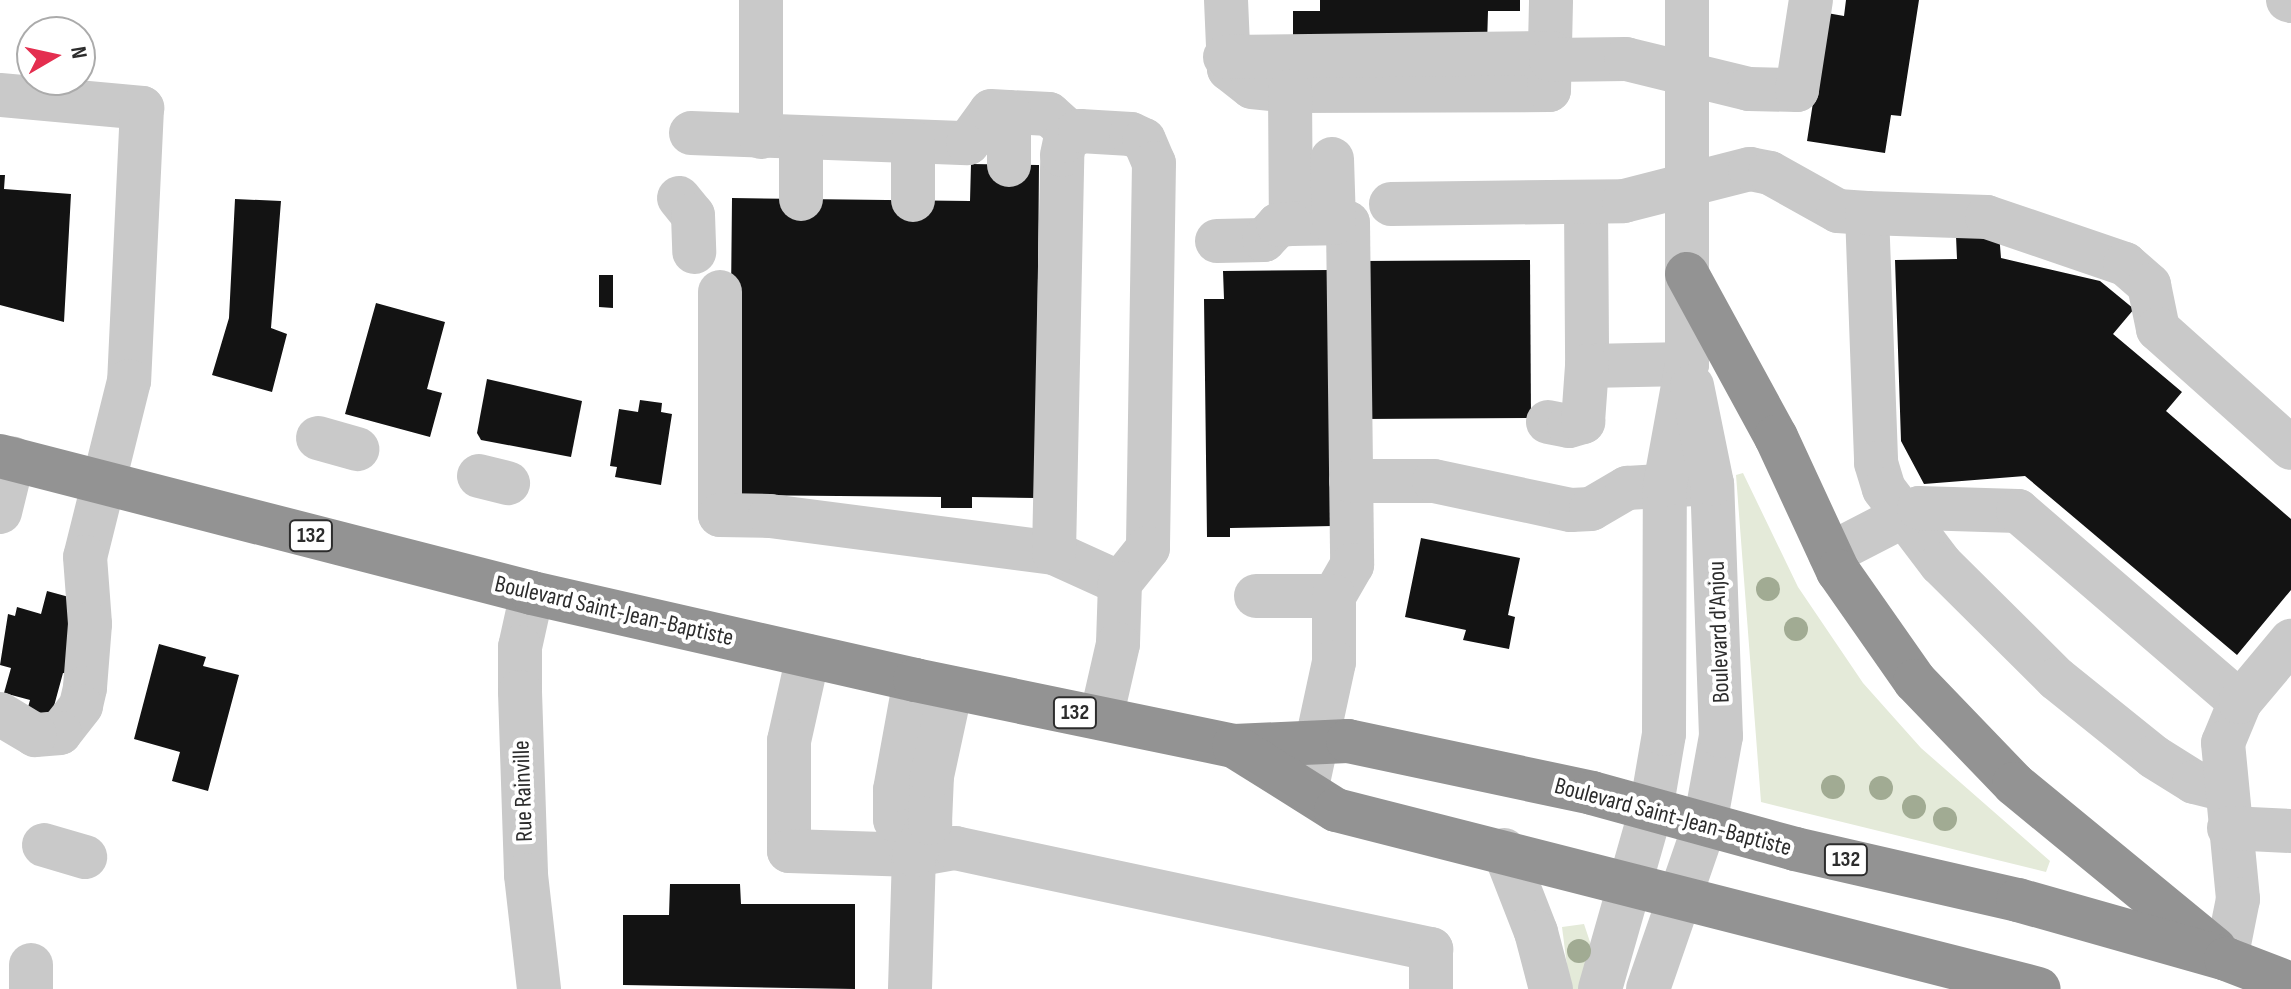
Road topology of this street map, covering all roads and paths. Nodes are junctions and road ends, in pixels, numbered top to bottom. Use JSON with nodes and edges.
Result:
{"nodes":[{"id":1,"x":761,"y":0,"type":"edge"},
{"id":2,"x":1226,"y":0,"type":"edge"},
{"id":3,"x":1551,"y":0,"type":"edge"},
{"id":4,"x":1687,"y":0,"type":"edge"},
{"id":5,"x":1829,"y":1,"type":"edge"},
{"id":6,"x":1225,"y":57,"type":"junction"},
{"id":7,"x":1551,"y":57,"type":"junction"},
{"id":8,"x":1687,"y":74,"type":"junction"},
{"id":9,"x":1290,"y":91,"type":"junction"},
{"id":10,"x":0,"y":95,"type":"edge"},
{"id":11,"x":1009,"y":112,"type":"junction"},
{"id":12,"x":691,"y":133,"type":"dead end"},
{"id":13,"x":1071,"y":134,"type":"junction"},
{"id":14,"x":781,"y":138,"type":"junction"},
{"id":15,"x":913,"y":142,"type":"junction"},
{"id":16,"x":1332,"y":159,"type":"dead end"},
{"id":17,"x":1009,"y":165,"type":"dead end"},
{"id":18,"x":1687,"y":185,"type":"junction"},
{"id":19,"x":679,"y":198,"type":"dead end"},
{"id":20,"x":801,"y":199,"type":"dead end"},
{"id":21,"x":913,"y":200,"type":"dead end"},
{"id":22,"x":1586,"y":203,"type":"junction"},
{"id":23,"x":1391,"y":204,"type":"dead end"},
{"id":24,"x":1867,"y":213,"type":"junction"},
{"id":25,"x":1308,"y":233,"type":"junction"},
{"id":26,"x":1217,"y":241,"type":"dead end"},
{"id":27,"x":694,"y":252,"type":"dead end"},
{"id":28,"x":1687,"y":274,"type":"junction"},
{"id":29,"x":720,"y":292,"type":"dead end"},
{"id":30,"x":1687,"y":364,"type":"junction"},
{"id":31,"x":1587,"y":366,"type":"junction"},
{"id":32,"x":1548,"y":422,"type":"dead end"},
{"id":33,"x":2291,"y":448,"type":"edge"},
{"id":34,"x":7,"y":458,"type":"edge"},
{"id":35,"x":1351,"y":481,"type":"junction"},
{"id":36,"x":103,"y":482,"type":"junction"},
{"id":37,"x":1712,"y":484,"type":"junction"},
{"id":38,"x":1665,"y":485,"type":"junction"},
{"id":39,"x":0,"y":512,"type":"edge"},
{"id":40,"x":1900,"y":515,"type":"junction"},
{"id":41,"x":1054,"y":553,"type":"junction"},
{"id":42,"x":1830,"y":554,"type":"junction"},
{"id":43,"x":1120,"y":583,"type":"junction"},
{"id":44,"x":532,"y":593,"type":"junction"},
{"id":45,"x":1256,"y":596,"type":"dead end"},
{"id":46,"x":1334,"y":596,"type":"junction"},
{"id":47,"x":2291,"y":641,"type":"edge"},
{"id":48,"x":808,"y":656,"type":"junction"},
{"id":49,"x":933,"y":684,"type":"junction"},
{"id":50,"x":2240,"y":702,"type":"junction"},
{"id":51,"x":0,"y":714,"type":"edge"},
{"id":52,"x":1101,"y":718,"type":"junction"},
{"id":53,"x":1317,"y":742,"type":"junction"},
{"id":54,"x":1234,"y":746,"type":"junction"},
{"id":55,"x":1306,"y":791,"type":"junction"},
{"id":56,"x":2227,"y":809,"type":"junction"},
{"id":57,"x":1651,"y":810,"type":"junction"},
{"id":58,"x":1705,"y":824,"type":"junction"},
{"id":59,"x":2290,"y":827,"type":"edge"},
{"id":60,"x":44,"y":845,"type":"dead end"},
{"id":61,"x":1504,"y":850,"type":"junction"},
{"id":62,"x":914,"y":855,"type":"junction"},
{"id":63,"x":85,"y":857,"type":"dead end"},
{"id":64,"x":1632,"y":883,"type":"junction"},
{"id":65,"x":1682,"y":896,"type":"junction"},
{"id":66,"x":2226,"y":959,"type":"junction"},
{"id":67,"x":1928,"y":976,"type":"edge"},
{"id":68,"x":2291,"y":984,"type":"edge"},
{"id":69,"x":539,"y":989,"type":"edge"},
{"id":70,"x":910,"y":989,"type":"edge"},
{"id":71,"x":1431,"y":989,"type":"edge"},
{"id":72,"x":1551,"y":989,"type":"edge"},
{"id":73,"x":1600,"y":989,"type":"edge"},
{"id":74,"x":1648,"y":989,"type":"edge"},
{"id":75,"x":2039,"y":989,"type":"edge"}],
"edges":[{"from":1,"to":14,"type":"street"},
{"from":2,"to":6,"type":"street"},
{"from":3,"to":7,"type":"street"},
{"from":4,"to":8,"type":"street","name":"Boulevard d'Anjou"},
{"from":5,"to":8,"type":"street"},
{"from":6,"to":7,"type":"street"},
{"from":6,"to":9,"type":"street"},
{"from":7,"to":8,"type":"street"},
{"from":7,"to":9,"type":"street"},
{"from":8,"to":18,"type":"street","name":"Boulevard d'Anjou"},
{"from":9,"to":25,"type":"street"},
{"from":10,"to":36,"type":"street"},
{"from":11,"to":13,"type":"street"},
{"from":11,"to":15,"type":"street"},
{"from":11,"to":17,"type":"street"},
{"from":12,"to":14,"type":"street"},
{"from":13,"to":41,"type":"street"},
{"from":13,"to":43,"type":"street"},
{"from":14,"to":15,"type":"street"},
{"from":14,"to":20,"type":"street"},
{"from":15,"to":21,"type":"street"},
{"from":16,"to":25,"type":"street"},
{"from":18,"to":22,"type":"street"},
{"from":18,"to":24,"type":"street"},
{"from":18,"to":28,"type":"street","name":"Boulevard d'Anjou"},
{"from":19,"to":27,"type":"street"},
{"from":22,"to":23,"type":"street"},
{"from":22,"to":31,"type":"street"},
{"from":24,"to":33,"type":"street"},
{"from":24,"to":40,"type":"street"},
{"from":25,"to":26,"type":"street"},
{"from":25,"to":35,"type":"street"},
{"from":28,"to":30,"type":"street","name":"Boulevard d'Anjou"},
{"from":28,"to":42,"type":"highway"},
{"from":29,"to":41,"type":"street"},
{"from":30,"to":31,"type":"street"},
{"from":30,"to":37,"type":"street","name":"Boulevard d'Anjou"},
{"from":30,"to":38,"type":"street","name":"Boulevard d'Anjou"},
{"from":31,"to":32,"type":"street"},
{"from":34,"to":36,"type":"highway","name":"Boulevard Saint-Jean-Baptiste","number":"132"},
{"from":34,"to":39,"type":"street"},
{"from":35,"to":38,"type":"street"},
{"from":35,"to":46,"type":"street"},
{"from":36,"to":44,"type":"highway","name":"Boulevard Saint-Jean-Baptiste","number":"132"},
{"from":36,"to":51,"type":"street"},
{"from":37,"to":38,"type":"street"},
{"from":37,"to":58,"type":"street","name":"Boulevard d'Anjou"},
{"from":38,"to":57,"type":"street","name":"Boulevard d'Anjou"},
{"from":40,"to":42,"type":"street"},
{"from":40,"to":50,"type":"street"},
{"from":40,"to":56,"type":"street"},
{"from":41,"to":43,"type":"street"},
{"from":42,"to":66,"type":"highway"},
{"from":43,"to":52,"type":"street"},
{"from":44,"to":48,"type":"highway","name":"Boulevard Saint-Jean-Baptiste","number":"132"},
{"from":44,"to":69,"type":"street","name":"Rue Rainville"},
{"from":45,"to":46,"type":"street"},
{"from":46,"to":53,"type":"street"},
{"from":47,"to":50,"type":"street"},
{"from":48,"to":49,"type":"highway","name":"Boulevard Saint-Jean-Baptiste","number":"132"},
{"from":48,"to":62,"type":"street"},
{"from":49,"to":52,"type":"highway","name":"Boulevard Saint-Jean-Baptiste","number":"132"},
{"from":49,"to":62,"type":"street"},
{"from":50,"to":56,"type":"street"},
{"from":52,"to":54,"type":"highway","name":"Boulevard Saint-Jean-Baptiste","number":"132"},
{"from":53,"to":54,"type":"highway","name":"Boulevard Saint-Jean-Baptiste","number":"132"},
{"from":53,"to":55,"type":"street"},
{"from":53,"to":57,"type":"highway","name":"Boulevard Saint-Jean-Baptiste","number":"132"},
{"from":54,"to":55,"type":"highway","name":"Boulevard Saint-Jean-Baptiste","number":"132"},
{"from":55,"to":61,"type":"highway","name":"Boulevard Saint-Jean-Baptiste","number":"132"},
{"from":56,"to":59,"type":"street"},
{"from":56,"to":66,"type":"street"},
{"from":57,"to":58,"type":"highway","name":"Boulevard Saint-Jean-Baptiste","number":"132"},
{"from":57,"to":64,"type":"street","name":"Boulevard d'Anjou"},
{"from":58,"to":65,"type":"street","name":"Boulevard d'Anjou"},
{"from":58,"to":66,"type":"highway","name":"Boulevard Saint-Jean-Baptiste","number":"132"},
{"from":60,"to":63,"type":"street"},
{"from":61,"to":64,"type":"highway","name":"Boulevard Saint-Jean-Baptiste","number":"132"},
{"from":61,"to":72,"type":"street"},
{"from":62,"to":70,"type":"street"},
{"from":62,"to":71,"type":"street"},
{"from":64,"to":65,"type":"highway","name":"Boulevard Saint-Jean-Baptiste","number":"132"},
{"from":64,"to":73,"type":"street","name":"Boulevard d'Anjou"},
{"from":65,"to":67,"type":"highway","name":"Boulevard Saint-Jean-Baptiste","number":"132"},
{"from":65,"to":74,"type":"street","name":"Boulevard d'Anjou"},
{"from":66,"to":68,"type":"highway","name":"Boulevard Saint-Jean-Baptiste","number":"132"},
{"from":67,"to":75,"type":"highway","name":"Boulevard Saint-Jean-Baptiste","number":"132"}]}
